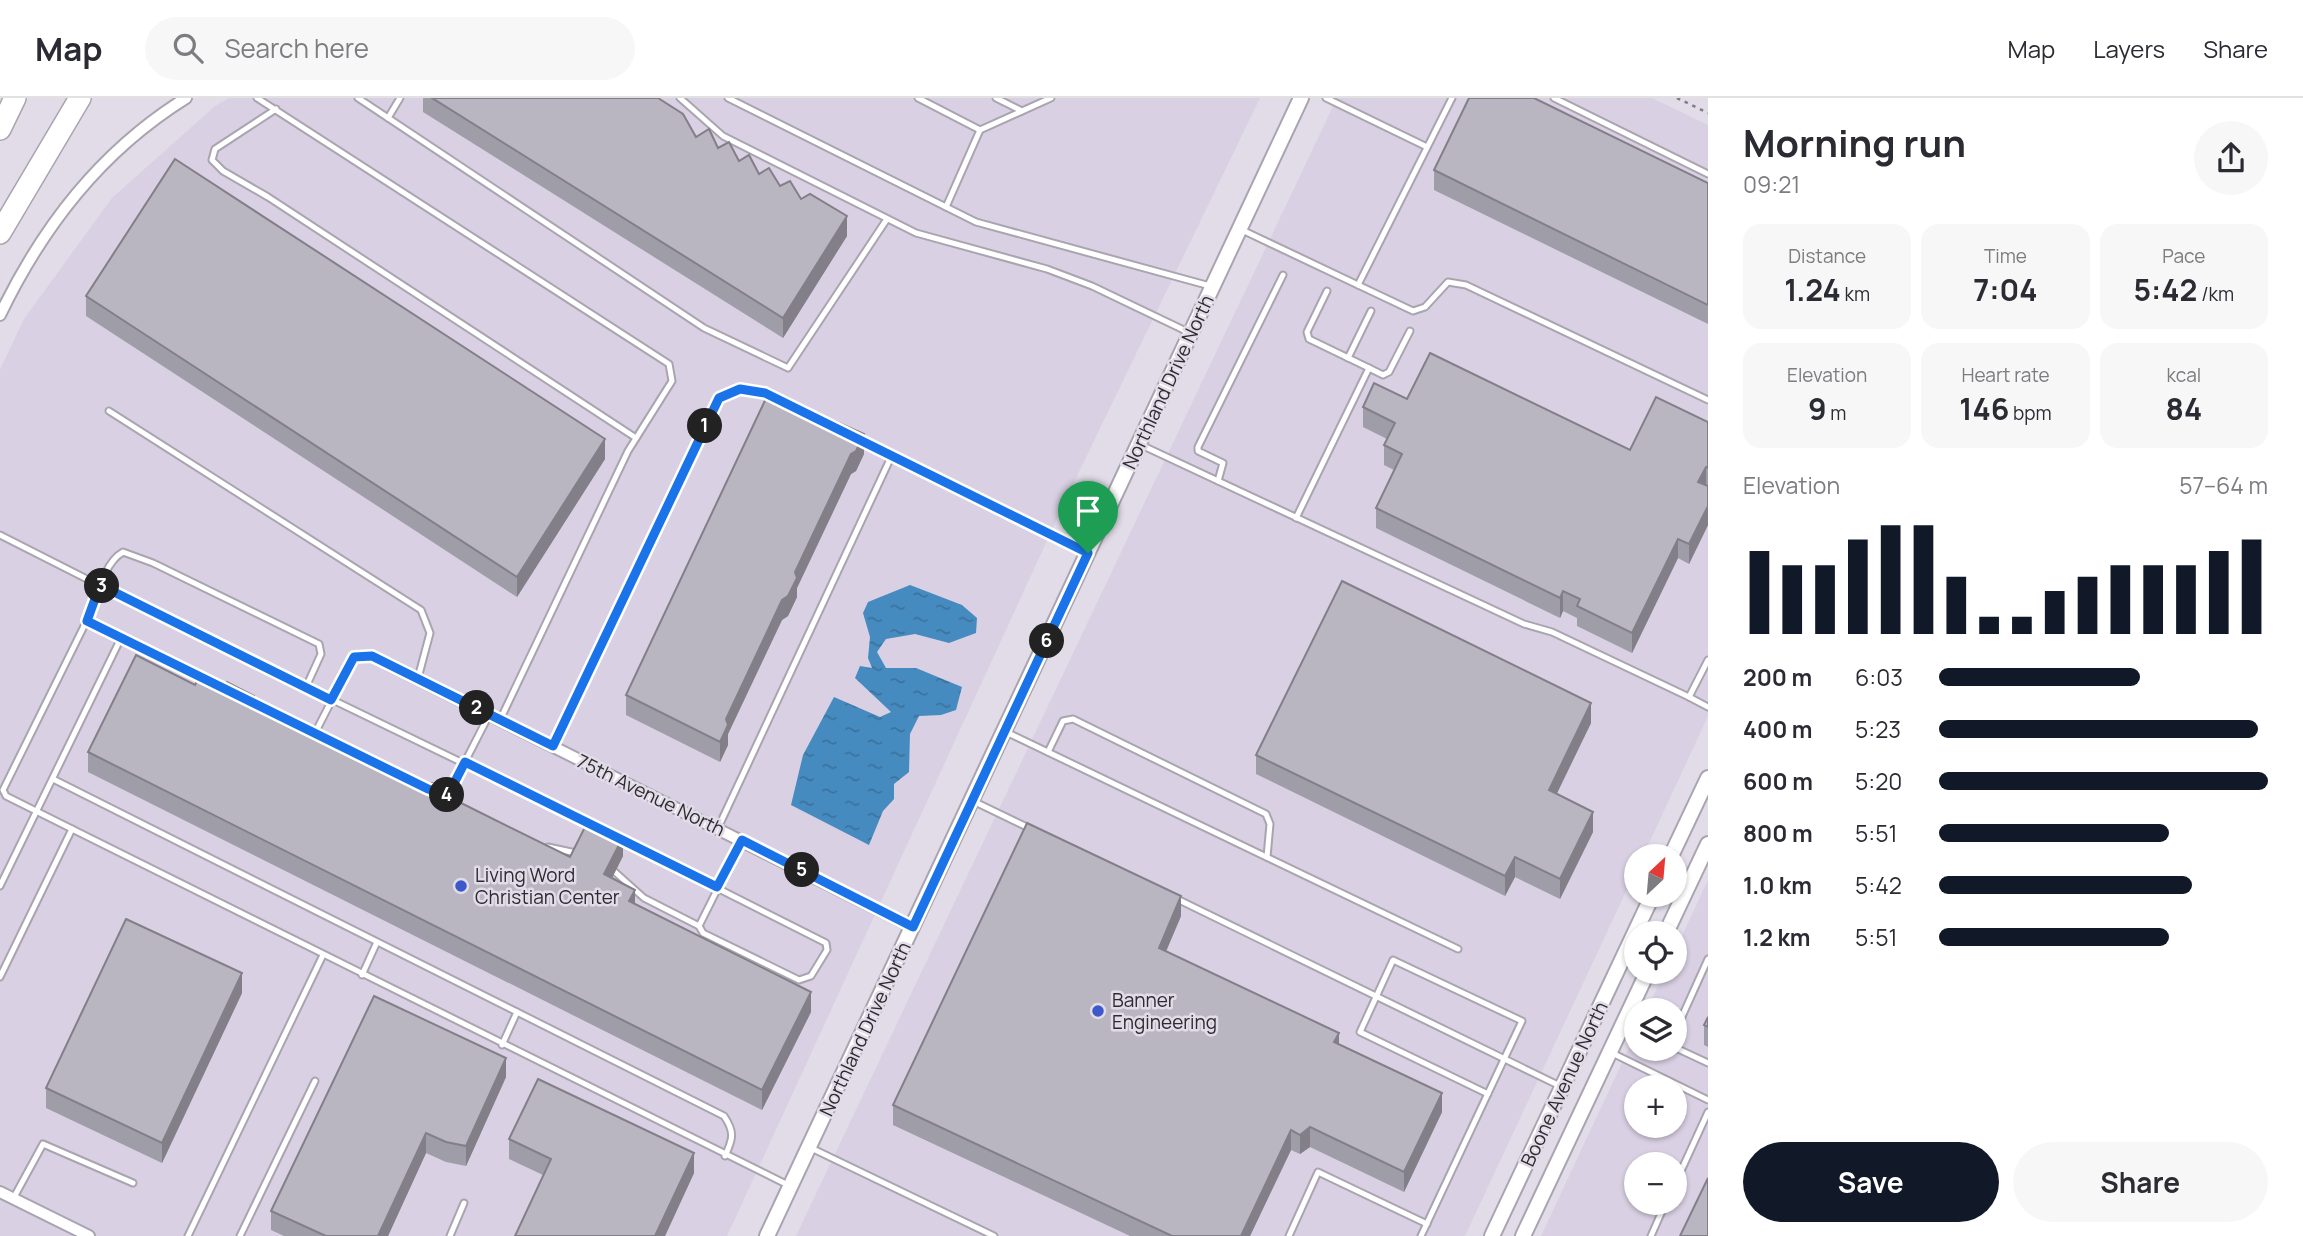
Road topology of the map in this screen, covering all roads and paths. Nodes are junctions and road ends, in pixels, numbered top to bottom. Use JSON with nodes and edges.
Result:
{"nodes":[{"id":1,"x":15,"y":98,"type":"edge"},
{"id":2,"x":65,"y":98,"type":"edge"},
{"id":3,"x":80,"y":98,"type":"edge"},
{"id":4,"x":186,"y":98,"type":"edge"},
{"id":5,"x":257,"y":98,"type":"edge"},
{"id":6,"x":358,"y":98,"type":"edge"},
{"id":7,"x":400,"y":98,"type":"edge"},
{"id":8,"x":680,"y":98,"type":"edge"},
{"id":9,"x":728,"y":98,"type":"edge"},
{"id":10,"x":918,"y":98,"type":"edge"},
{"id":11,"x":996,"y":98,"type":"edge"},
{"id":12,"x":1051,"y":98,"type":"edge"},
{"id":13,"x":1301,"y":98,"type":"edge"},
{"id":14,"x":1326,"y":98,"type":"edge"},
{"id":15,"x":1452,"y":98,"type":"edge"},
{"id":16,"x":1553,"y":98,"type":"edge"},
{"id":17,"x":1676,"y":98,"type":"edge"},
{"id":18,"x":276,"y":109,"type":"junction"},
{"id":19,"x":1022,"y":111,"type":"junction"},
{"id":20,"x":1708,"y":113,"type":"edge"},
{"id":21,"x":388,"y":118,"type":"junction"},
{"id":22,"x":0,"y":129,"type":"edge"},
{"id":23,"x":979,"y":130,"type":"junction"},
{"id":24,"x":1427,"y":147,"type":"junction"},
{"id":25,"x":1708,"y":174,"type":"edge"},
{"id":26,"x":946,"y":207,"type":"junction"},
{"id":27,"x":887,"y":219,"type":"junction"},
{"id":28,"x":1240,"y":229,"type":"junction"},
{"id":29,"x":0,"y":232,"type":"edge"},
{"id":30,"x":1283,"y":275,"type":"dead end"},
{"id":31,"x":1358,"y":285,"type":"junction"},
{"id":32,"x":1213,"y":287,"type":"junction"},
{"id":33,"x":1327,"y":291,"type":"dead end"},
{"id":34,"x":1371,"y":311,"type":"dead end"},
{"id":35,"x":0,"y":315,"type":"edge"},
{"id":36,"x":1410,"y":331,"type":"dead end"},
{"id":37,"x":1191,"y":333,"type":"junction"},
{"id":38,"x":1349,"y":358,"type":"junction"},
{"id":39,"x":1369,"y":368,"type":"junction"},
{"id":40,"x":777,"y":399,"type":"edge"},
{"id":41,"x":1708,"y":400,"type":"edge"},
{"id":42,"x":109,"y":411,"type":"dead end"},
{"id":43,"x":846,"y":433,"type":"edge"},
{"id":44,"x":636,"y":438,"type":"junction"},
{"id":45,"x":1139,"y":444,"type":"junction"},
{"id":46,"x":892,"y":456,"type":"junction"},
{"id":47,"x":1218,"y":481,"type":"junction"},
{"id":48,"x":1296,"y":517,"type":"junction"},
{"id":49,"x":0,"y":535,"type":"edge"},
{"id":50,"x":1088,"y":553,"type":"junction"},
{"id":51,"x":100,"y":585,"type":"junction"},
{"id":52,"x":87,"y":621,"type":"junction"},
{"id":53,"x":121,"y":638,"type":"junction"},
{"id":54,"x":1708,"y":660,"type":"edge"},
{"id":55,"x":388,"y":664,"type":"joint"},
{"id":56,"x":418,"y":678,"type":"junction"},
{"id":57,"x":207,"y":681,"type":"edge"},
{"id":58,"x":306,"y":687,"type":"junction"},
{"id":59,"x":1689,"y":697,"type":"junction"},
{"id":60,"x":331,"y":700,"type":"junction"},
{"id":61,"x":1708,"y":707,"type":"edge"},
{"id":62,"x":494,"y":717,"type":"junction"},
{"id":63,"x":305,"y":730,"type":"edge"},
{"id":64,"x":1004,"y":731,"type":"junction"},
{"id":65,"x":314,"y":735,"type":"junction"},
{"id":66,"x":325,"y":740,"type":"edge"},
{"id":67,"x":553,"y":746,"type":"junction"},
{"id":68,"x":1048,"y":752,"type":"junction"},
{"id":69,"x":465,"y":762,"type":"junction"},
{"id":70,"x":1708,"y":778,"type":"edge"},
{"id":71,"x":53,"y":779,"type":"junction"},
{"id":72,"x":438,"y":792,"type":"edge"},
{"id":73,"x":448,"y":795,"type":"junction"},
{"id":74,"x":972,"y":800,"type":"junction"},
{"id":75,"x":459,"y":802,"type":"edge"},
{"id":76,"x":37,"y":812,"type":"junction"},
{"id":77,"x":597,"y":828,"type":"edge"},
{"id":78,"x":718,"y":828,"type":"junction"},
{"id":79,"x":72,"y":830,"type":"junction"},
{"id":80,"x":609,"y":834,"type":"edge"},
{"id":81,"x":1044,"y":835,"type":"edge"},
{"id":82,"x":742,"y":840,"type":"junction"},
{"id":83,"x":1677,"y":844,"type":"edge"},
{"id":84,"x":1708,"y":844,"type":"edge"},
{"id":85,"x":544,"y":846,"type":"edge"},
{"id":86,"x":581,"y":854,"type":"edge"},
{"id":87,"x":1267,"y":857,"type":"junction"},
{"id":88,"x":615,"y":872,"type":"edge"},
{"id":89,"x":0,"y":886,"type":"edge"},
{"id":90,"x":717,"y":887,"type":"junction"},
{"id":91,"x":1163,"y":893,"type":"edge"},
{"id":92,"x":1647,"y":907,"type":"edge"},
{"id":93,"x":1672,"y":921,"type":"edge"},
{"id":94,"x":699,"y":926,"type":"junction"},
{"id":95,"x":913,"y":927,"type":"junction"},
{"id":96,"x":377,"y":942,"type":"junction"},
{"id":97,"x":1458,"y":949,"type":"dead end"},
{"id":98,"x":323,"y":955,"type":"junction"},
{"id":99,"x":1708,"y":960,"type":"edge"},
{"id":100,"x":362,"y":975,"type":"junction"},
{"id":101,"x":0,"y":976,"type":"edge"},
{"id":102,"x":1642,"y":984,"type":"edge"},
{"id":103,"x":1377,"y":996,"type":"junction"},
{"id":104,"x":1687,"y":1006,"type":"edge"},
{"id":105,"x":517,"y":1012,"type":"junction"},
{"id":106,"x":502,"y":1045,"type":"junction"},
{"id":107,"x":1610,"y":1052,"type":"junction"},
{"id":108,"x":1687,"y":1053,"type":"edge"},
{"id":109,"x":1504,"y":1059,"type":"junction"},
{"id":110,"x":1708,"y":1063,"type":"edge"},
{"id":111,"x":315,"y":1081,"type":"dead end"},
{"id":112,"x":1563,"y":1087,"type":"junction"},
{"id":113,"x":1488,"y":1094,"type":"junction"},
{"id":114,"x":1708,"y":1100,"type":"edge"},
{"id":115,"x":1708,"y":1112,"type":"edge"},
{"id":116,"x":809,"y":1147,"type":"junction"},
{"id":117,"x":725,"y":1156,"type":"junction"},
{"id":118,"x":1687,"y":1158,"type":"edge"},
{"id":119,"x":133,"y":1183,"type":"dead end"},
{"id":120,"x":790,"y":1186,"type":"junction"},
{"id":121,"x":0,"y":1192,"type":"edge"},
{"id":122,"x":12,"y":1199,"type":"junction"},
{"id":123,"x":464,"y":1203,"type":"dead end"},
{"id":124,"x":1660,"y":1215,"type":"edge"},
{"id":125,"x":1427,"y":1224,"type":"junction"},
{"id":126,"x":89,"y":1236,"type":"edge"},
{"id":127,"x":188,"y":1236,"type":"edge"},
{"id":128,"x":240,"y":1236,"type":"edge"},
{"id":129,"x":450,"y":1236,"type":"edge"},
{"id":130,"x":767,"y":1236,"type":"edge"},
{"id":131,"x":993,"y":1236,"type":"edge"},
{"id":132,"x":1289,"y":1236,"type":"edge"},
{"id":133,"x":1422,"y":1236,"type":"edge"},
{"id":134,"x":1492,"y":1236,"type":"edge"},
{"id":135,"x":1523,"y":1236,"type":"edge"},
{"id":136,"x":1651,"y":1236,"type":"edge"}],
"edges":[{"from":1,"to":22,"type":"highway"},
{"from":2,"to":29,"type":"highway"},
{"from":3,"to":29,"type":"highway"},
{"from":4,"to":35,"type":"street"},
{"from":5,"to":18,"type":"lane"},
{"from":6,"to":21,"type":"lane"},
{"from":7,"to":21,"type":"lane"},
{"from":8,"to":27,"type":"lane"},
{"from":9,"to":26,"type":"lane"},
{"from":10,"to":23,"type":"lane"},
{"from":11,"to":19,"type":"lane"},
{"from":12,"to":19,"type":"lane"},
{"from":13,"to":28,"type":"street","name":"Northland Drive North"},
{"from":14,"to":24,"type":"lane"},
{"from":15,"to":24,"type":"lane"},
{"from":16,"to":25,"type":"lane"},
{"from":17,"to":20,"type":"path"},
{"from":18,"to":44,"type":"lane"},
{"from":18,"to":44,"type":"lane"},
{"from":19,"to":23,"type":"lane"},
{"from":21,"to":27,"type":"lane"},
{"from":23,"to":26,"type":"lane"},
{"from":24,"to":31,"type":"lane"},
{"from":26,"to":32,"type":"lane"},
{"from":27,"to":37,"type":"lane"},
{"from":28,"to":31,"type":"lane"},
{"from":28,"to":32,"type":"street","name":"Northland Drive North"},
{"from":30,"to":47,"type":"lane"},
{"from":31,"to":41,"type":"lane"},
{"from":32,"to":37,"type":"street","name":"Northland Drive North"},
{"from":33,"to":38,"type":"lane"},
{"from":34,"to":38,"type":"lane"},
{"from":36,"to":39,"type":"lane"},
{"from":37,"to":45,"type":"street","name":"Northland Drive North"},
{"from":38,"to":39,"type":"lane"},
{"from":39,"to":48,"type":"lane"},
{"from":40,"to":67,"type":"lane"},
{"from":42,"to":56,"type":"lane"},
{"from":43,"to":46,"type":"lane"},
{"from":44,"to":62,"type":"lane"},
{"from":45,"to":47,"type":"lane"},
{"from":45,"to":50,"type":"street","name":"Northland Drive North"},
{"from":46,"to":50,"type":"lane"},
{"from":46,"to":78,"type":"lane"},
{"from":47,"to":48,"type":"lane"},
{"from":48,"to":59,"type":"lane"},
{"from":49,"to":51,"type":"lane"},
{"from":50,"to":64,"type":"street","name":"Northland Drive North"},
{"from":51,"to":52,"type":"lane"},
{"from":51,"to":58,"type":"lane"},
{"from":51,"to":58,"type":"lane"},
{"from":52,"to":53,"type":"lane"},
{"from":52,"to":76,"type":"lane"},
{"from":53,"to":57,"type":"lane"},
{"from":53,"to":71,"type":"lane"},
{"from":54,"to":59,"type":"lane"},
{"from":55,"to":56,"type":"street","name":"75th Avenue North"},
{"from":55,"to":60,"type":"lane"},
{"from":56,"to":62,"type":"street","name":"75th Avenue North"},
{"from":58,"to":60,"type":"lane"},
{"from":59,"to":61,"type":"lane"},
{"from":60,"to":65,"type":"lane"},
{"from":60,"to":69,"type":"lane"},
{"from":62,"to":67,"type":"street","name":"75th Avenue North"},
{"from":62,"to":69,"type":"lane"},
{"from":63,"to":65,"type":"lane"},
{"from":64,"to":68,"type":"lane"},
{"from":64,"to":74,"type":"street","name":"Northland Drive North"},
{"from":65,"to":66,"type":"lane"},
{"from":67,"to":78,"type":"street","name":"75th Avenue North"},
{"from":68,"to":87,"type":"lane"},
{"from":68,"to":87,"type":"lane"},
{"from":69,"to":73,"type":"lane"},
{"from":69,"to":77,"type":"lane"},
{"from":70,"to":83,"type":"street"},
{"from":71,"to":76,"type":"lane"},
{"from":71,"to":96,"type":"lane"},
{"from":72,"to":73,"type":"lane"},
{"from":73,"to":75,"type":"lane"},
{"from":74,"to":81,"type":"lane"},
{"from":74,"to":95,"type":"street","name":"Northland Drive North"},
{"from":76,"to":79,"type":"lane"},
{"from":76,"to":89,"type":"lane"},
{"from":78,"to":82,"type":"street","name":"75th Avenue North"},
{"from":79,"to":98,"type":"lane"},
{"from":79,"to":101,"type":"lane"},
{"from":80,"to":90,"type":"lane"},
{"from":82,"to":90,"type":"lane"},
{"from":82,"to":95,"type":"street","name":"75th Avenue North"},
{"from":84,"to":93,"type":"street"},
{"from":85,"to":86,"type":"lane"},
{"from":87,"to":97,"type":"lane"},
{"from":88,"to":94,"type":"lane"},
{"from":90,"to":94,"type":"lane"},
{"from":90,"to":94,"type":"lane"},
{"from":91,"to":103,"type":"lane"},
{"from":92,"to":112,"type":"street","name":"Boone Avenue North"},
{"from":95,"to":116,"type":"street","name":"Northland Drive North"},
{"from":96,"to":100,"type":"lane"},
{"from":96,"to":105,"type":"lane"},
{"from":98,"to":100,"type":"lane"},
{"from":98,"to":127,"type":"lane"},
{"from":99,"to":104,"type":"lane"},
{"from":100,"to":106,"type":"lane"},
{"from":102,"to":107,"type":"street","name":"Boone Avenue North"},
{"from":103,"to":109,"type":"lane"},
{"from":103,"to":109,"type":"lane"},
{"from":103,"to":113,"type":"lane"},
{"from":105,"to":106,"type":"lane"},
{"from":105,"to":117,"type":"lane"},
{"from":106,"to":117,"type":"lane"},
{"from":107,"to":114,"type":"lane"},
{"from":107,"to":135,"type":"street","name":"Boone Avenue North"},
{"from":108,"to":110,"type":"lane"},
{"from":109,"to":112,"type":"lane"},
{"from":109,"to":113,"type":"lane"},
{"from":111,"to":128,"type":"lane"},
{"from":112,"to":134,"type":"street","name":"Boone Avenue North"},
{"from":113,"to":125,"type":"lane"},
{"from":115,"to":118,"type":"lane"},
{"from":116,"to":120,"type":"street","name":"Northland Drive North"},
{"from":116,"to":131,"type":"lane"},
{"from":117,"to":120,"type":"lane"},
{"from":119,"to":122,"type":"lane"},
{"from":120,"to":130,"type":"street","name":"Northland Drive North"},
{"from":121,"to":122,"type":"street"},
{"from":122,"to":126,"type":"street"},
{"from":123,"to":129,"type":"lane"},
{"from":124,"to":136,"type":"lane"},
{"from":125,"to":132,"type":"lane"},
{"from":125,"to":133,"type":"lane"}]}
